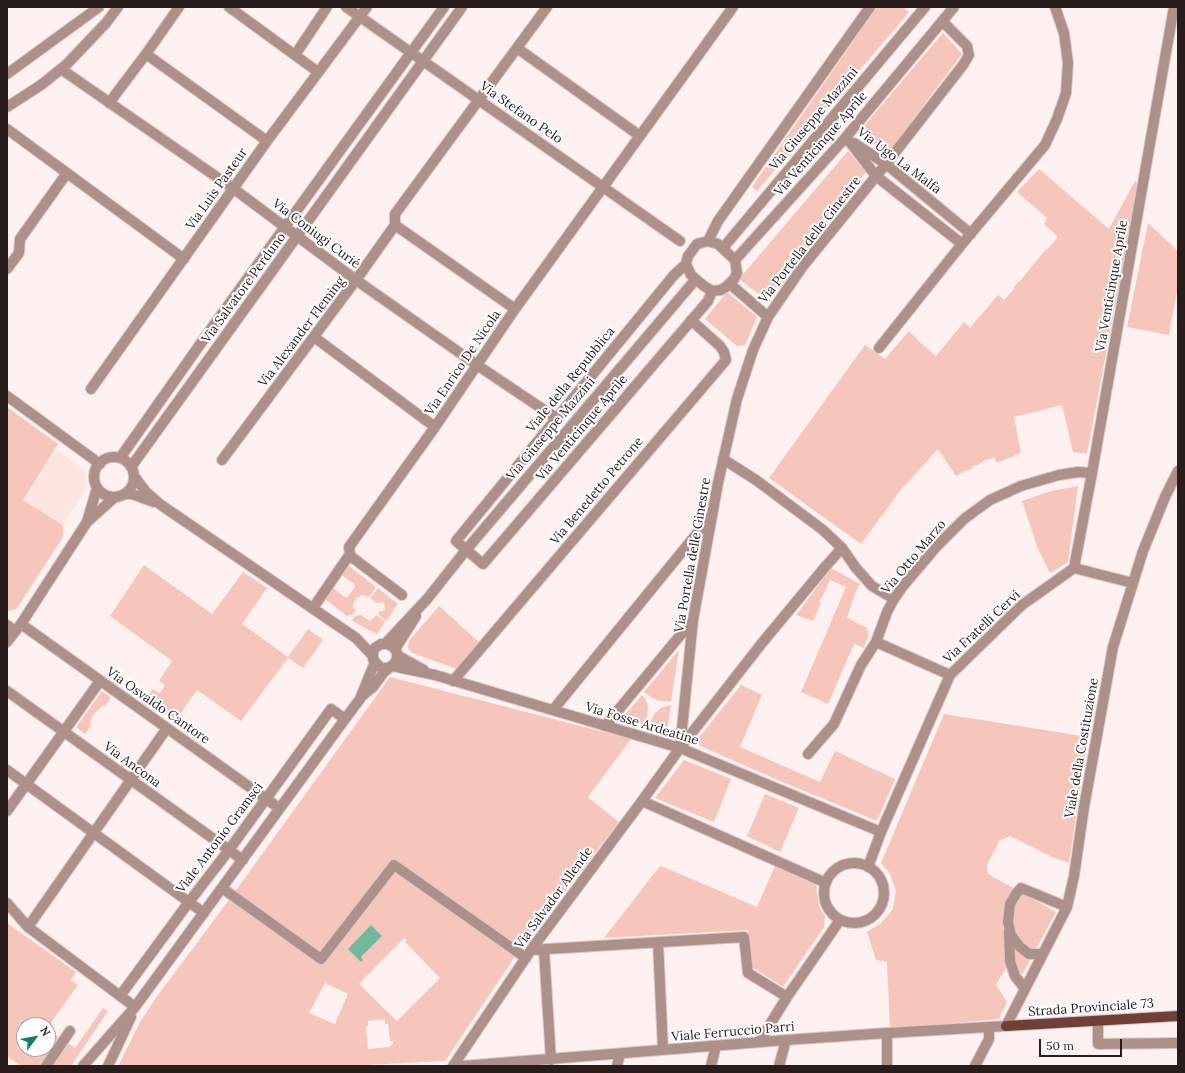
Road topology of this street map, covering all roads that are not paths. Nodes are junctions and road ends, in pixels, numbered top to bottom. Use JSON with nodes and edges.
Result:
{"nodes":[{"id":1,"x":99,"y":7,"type":"edge"},
{"id":2,"x":118,"y":7,"type":"edge"},
{"id":3,"x":179,"y":7,"type":"edge"},
{"id":4,"x":229,"y":7,"type":"edge"},
{"id":5,"x":327,"y":7,"type":"edge"},
{"id":6,"x":346,"y":7,"type":"edge"},
{"id":7,"x":367,"y":7,"type":"edge"},
{"id":8,"x":444,"y":7,"type":"edge"},
{"id":9,"x":462,"y":7,"type":"edge"},
{"id":10,"x":547,"y":7,"type":"edge"},
{"id":11,"x":733,"y":7,"type":"edge"},
{"id":12,"x":870,"y":7,"type":"edge"},
{"id":13,"x":925,"y":7,"type":"edge"},
{"id":14,"x":954,"y":7,"type":"edge"},
{"id":15,"x":1055,"y":7,"type":"edge"},
{"id":16,"x":1174,"y":7,"type":"edge"},
{"id":17,"x":360,"y":16,"type":"junction"},
{"id":18,"x":942,"y":20,"type":"junction"},
{"id":19,"x":517,"y":48,"type":"junction"},
{"id":20,"x":411,"y":52,"type":"junction"},
{"id":21,"x":146,"y":54,"type":"junction"},
{"id":22,"x":295,"y":54,"type":"junction"},
{"id":23,"x":423,"y":60,"type":"junction"},
{"id":24,"x":61,"y":69,"type":"junction"},
{"id":25,"x":318,"y":72,"type":"junction"},
{"id":26,"x":7,"y":74,"type":"edge"},
{"id":27,"x":480,"y":100,"type":"junction"},
{"id":28,"x":109,"y":103,"type":"junction"},
{"id":29,"x":7,"y":107,"type":"edge"},
{"id":30,"x":9,"y":134,"type":"edge"},
{"id":31,"x":640,"y":136,"type":"junction"},
{"id":32,"x":846,"y":137,"type":"junction"},
{"id":33,"x":267,"y":141,"type":"junction"},
{"id":34,"x":886,"y":164,"type":"junction"},
{"id":35,"x":67,"y":173,"type":"junction"},
{"id":36,"x":876,"y":176,"type":"junction"},
{"id":37,"x":603,"y":187,"type":"junction"},
{"id":38,"x":234,"y":189,"type":"junction"},
{"id":39,"x":395,"y":225,"type":"junction"},
{"id":40,"x":285,"y":227,"type":"junction"},
{"id":41,"x":971,"y":234,"type":"junction"},
{"id":42,"x":297,"y":236,"type":"junction"},
{"id":43,"x":680,"y":241,"type":"junction"},
{"id":44,"x":708,"y":241,"type":"junction"},
{"id":45,"x":697,"y":244,"type":"junction"},
{"id":46,"x":962,"y":244,"type":"junction"},
{"id":47,"x":723,"y":248,"type":"junction"},
{"id":48,"x":184,"y":259,"type":"junction"},
{"id":49,"x":687,"y":260,"type":"junction"},
{"id":50,"x":735,"y":260,"type":"junction"},
{"id":51,"x":7,"y":269,"type":"edge"},
{"id":52,"x":696,"y":279,"type":"junction"},
{"id":53,"x":356,"y":280,"type":"junction"},
{"id":54,"x":730,"y":284,"type":"junction"},
{"id":55,"x":712,"y":290,"type":"junction"},
{"id":56,"x":515,"y":309,"type":"junction"},
{"id":57,"x":768,"y":317,"type":"junction"},
{"id":58,"x":690,"y":320,"type":"junction"},
{"id":59,"x":314,"y":337,"type":"junction"},
{"id":60,"x":879,"y":348,"type":"dead end"},
{"id":61,"x":477,"y":365,"type":"junction"},
{"id":62,"x":91,"y":389,"type":"dead end"},
{"id":63,"x":7,"y":396,"type":"edge"},
{"id":64,"x":556,"y":418,"type":"junction"},
{"id":65,"x":435,"y":427,"type":"junction"},
{"id":66,"x":120,"y":458,"type":"junction"},
{"id":67,"x":723,"y":459,"type":"junction"},
{"id":68,"x":222,"y":460,"type":"dead end"},
{"id":69,"x":100,"y":464,"type":"junction"},
{"id":70,"x":1178,"y":471,"type":"edge"},
{"id":71,"x":132,"y":472,"type":"junction"},
{"id":72,"x":1092,"y":473,"type":"junction"},
{"id":73,"x":97,"y":488,"type":"junction"},
{"id":74,"x":120,"y":495,"type":"junction"},
{"id":75,"x":161,"y":504,"type":"junction"},
{"id":76,"x":713,"y":514,"type":"junction"},
{"id":77,"x":87,"y":522,"type":"junction"},
{"id":78,"x":842,"y":548,"type":"junction"},
{"id":79,"x":466,"y":550,"type":"junction"},
{"id":80,"x":349,"y":555,"type":"junction"},
{"id":81,"x":1074,"y":568,"type":"junction"},
{"id":82,"x":1133,"y":583,"type":"junction"},
{"id":83,"x":402,"y":595,"type":"dead end"},
{"id":84,"x":428,"y":598,"type":"junction"},
{"id":85,"x":894,"y":599,"type":"junction"},
{"id":86,"x":313,"y":608,"type":"junction"},
{"id":87,"x":693,"y":620,"type":"junction"},
{"id":88,"x":14,"y":626,"type":"edge"},
{"id":89,"x":356,"y":638,"type":"junction"},
{"id":90,"x":7,"y":642,"type":"edge"},
{"id":91,"x":876,"y":642,"type":"junction"},
{"id":92,"x":382,"y":644,"type":"junction"},
{"id":93,"x":396,"y":652,"type":"junction"},
{"id":94,"x":374,"y":659,"type":"junction"},
{"id":95,"x":390,"y":667,"type":"junction"},
{"id":96,"x":435,"y":675,"type":"junction"},
{"id":97,"x":950,"y":676,"type":"junction"},
{"id":98,"x":100,"y":680,"type":"junction"},
{"id":99,"x":453,"y":681,"type":"junction"},
{"id":100,"x":7,"y":691,"type":"edge"},
{"id":101,"x":360,"y":698,"type":"junction"},
{"id":102,"x":553,"y":710,"type":"junction"},
{"id":103,"x":345,"y":719,"type":"junction"},
{"id":104,"x":605,"y":726,"type":"junction"},
{"id":105,"x":167,"y":728,"type":"junction"},
{"id":106,"x":63,"y":731,"type":"junction"},
{"id":107,"x":680,"y":748,"type":"junction"},
{"id":108,"x":808,"y":754,"type":"dead end"},
{"id":109,"x":7,"y":770,"type":"edge"},
{"id":110,"x":131,"y":780,"type":"junction"},
{"id":111,"x":27,"y":784,"type":"junction"},
{"id":112,"x":266,"y":798,"type":"junction"},
{"id":113,"x":642,"y":801,"type":"junction"},
{"id":114,"x":279,"y":808,"type":"junction"},
{"id":115,"x":7,"y":811,"type":"edge"},
{"id":116,"x":94,"y":832,"type":"junction"},
{"id":117,"x":881,"y":832,"type":"junction"},
{"id":118,"x":229,"y":850,"type":"junction"},
{"id":119,"x":242,"y":860,"type":"junction"},
{"id":120,"x":868,"y":867,"type":"junction"},
{"id":121,"x":826,"y":883,"type":"junction"},
{"id":122,"x":222,"y":888,"type":"junction"},
{"id":123,"x":189,"y":902,"type":"junction"},
{"id":124,"x":7,"y":904,"type":"edge"},
{"id":125,"x":1067,"y":907,"type":"junction"},
{"id":126,"x":204,"y":913,"type":"junction"},
{"id":127,"x":840,"y":920,"type":"junction"},
{"id":128,"x":1008,"y":922,"type":"junction"},
{"id":129,"x":28,"y":927,"type":"junction"},
{"id":130,"x":658,"y":942,"type":"junction"},
{"id":131,"x":544,"y":950,"type":"junction"},
{"id":132,"x":528,"y":954,"type":"junction"},
{"id":133,"x":1043,"y":954,"type":"junction"},
{"id":134,"x":1025,"y":989,"type":"junction"},
{"id":135,"x":120,"y":996,"type":"junction"},
{"id":136,"x":787,"y":998,"type":"junction"},
{"id":137,"x":135,"y":1007,"type":"junction"},
{"id":138,"x":1178,"y":1016,"type":"edge"},
{"id":139,"x":1098,"y":1021,"type":"junction"},
{"id":140,"x":1006,"y":1026,"type":"junction"},
{"id":141,"x":989,"y":1027,"type":"junction"},
{"id":142,"x":70,"y":1031,"type":"dead end"},
{"id":143,"x":887,"y":1033,"type":"junction"},
{"id":144,"x":786,"y":1040,"type":"junction"},
{"id":145,"x":759,"y":1042,"type":"junction"},
{"id":146,"x":1178,"y":1043,"type":"edge"},
{"id":147,"x":716,"y":1046,"type":"junction"},
{"id":148,"x":663,"y":1050,"type":"junction"},
{"id":149,"x":620,"y":1054,"type":"junction"},
{"id":150,"x":551,"y":1060,"type":"junction"},
{"id":151,"x":46,"y":1066,"type":"edge"},
{"id":152,"x":83,"y":1066,"type":"edge"},
{"id":153,"x":108,"y":1066,"type":"edge"},
{"id":154,"x":453,"y":1066,"type":"edge"},
{"id":155,"x":462,"y":1066,"type":"edge"},
{"id":156,"x":617,"y":1066,"type":"edge"},
{"id":157,"x":711,"y":1066,"type":"edge"},
{"id":158,"x":779,"y":1066,"type":"edge"},
{"id":159,"x":887,"y":1066,"type":"edge"},
{"id":160,"x":975,"y":1066,"type":"edge"}],
"edges":[{"from":1,"to":26,"type":"street"},
{"from":2,"to":24,"type":"street"},
{"from":3,"to":21,"type":"street"},
{"from":4,"to":22,"type":"street"},
{"from":5,"to":22,"type":"street"},
{"from":6,"to":17,"type":"street","name":"Via Stefano Pelo"},
{"from":7,"to":17,"type":"street","name":"Via Luis Pasteur"},
{"from":8,"to":20,"type":"street","name":"Via Salvatore Perduno"},
{"from":9,"to":23,"type":"street","name":"Via Salvatore Perduno"},
{"from":10,"to":19,"type":"street","name":"Via Alexander Fleming"},
{"from":11,"to":31,"type":"street","name":"Via Enrico De Nicola"},
{"from":12,"to":44,"type":"street"},
{"from":13,"to":47,"type":"street","name":"Via Giuseppe Mazzini"},
{"from":14,"to":18,"type":"street","name":"Via Venticinque Aprile"},
{"from":15,"to":41,"type":"street"},
{"from":16,"to":72,"type":"street","name":"Via Venticinque Aprile"},
{"from":17,"to":20,"type":"street","name":"Via Stefano Pelo"},
{"from":17,"to":25,"type":"street","name":"Via Luis Pasteur"},
{"from":18,"to":32,"type":"street","name":"Via Venticinque Aprile"},
{"from":18,"to":34,"type":"street","name":"Via Portella delle Ginestre"},
{"from":19,"to":27,"type":"street","name":"Via Alexander Fleming"},
{"from":19,"to":31,"type":"street"},
{"from":20,"to":23,"type":"street","name":"Via Stefano Pelo"},
{"from":20,"to":40,"type":"street","name":"Via Salvatore Perduno"},
{"from":21,"to":28,"type":"street"},
{"from":21,"to":33,"type":"street"},
{"from":22,"to":25,"type":"street"},
{"from":23,"to":27,"type":"street","name":"Via Stefano Pelo"},
{"from":23,"to":42,"type":"street","name":"Via Salvatore Perduno"},
{"from":24,"to":28,"type":"street","name":"Via Coniugi Curié"},
{"from":24,"to":29,"type":"street"},
{"from":25,"to":33,"type":"street","name":"Via Luis Pasteur"},
{"from":27,"to":37,"type":"street","name":"Via Stefano Pelo"},
{"from":27,"to":39,"type":"street","name":"Via Alexander Fleming"},
{"from":28,"to":38,"type":"street","name":"Via Coniugi Curié"},
{"from":30,"to":35,"type":"street"},
{"from":31,"to":37,"type":"street","name":"Via Enrico De Nicola"},
{"from":32,"to":34,"type":"street","name":"Via Ugo La Malfa"},
{"from":32,"to":36,"type":"street","name":"Via Ugo La Malfa"},
{"from":32,"to":50,"type":"street","name":"Via Venticinque Aprile"},
{"from":33,"to":38,"type":"street","name":"Via Luis Pasteur"},
{"from":34,"to":36,"type":"street","name":"Via Portella delle Ginestre"},
{"from":34,"to":41,"type":"street","name":"Via Ugo La Malfa"},
{"from":35,"to":48,"type":"street"},
{"from":35,"to":51,"type":"street"},
{"from":36,"to":46,"type":"street","name":"Via Ugo La Malfa"},
{"from":36,"to":57,"type":"street","name":"Via Portella delle Ginestre"},
{"from":37,"to":43,"type":"street","name":"Via Stefano Pelo"},
{"from":37,"to":56,"type":"street","name":"Via Enrico De Nicola"},
{"from":38,"to":40,"type":"street","name":"Via Coniugi Curié"},
{"from":38,"to":48,"type":"street","name":"Via Luis Pasteur"},
{"from":39,"to":53,"type":"street","name":"Via Alexander Fleming"},
{"from":39,"to":56,"type":"street"},
{"from":40,"to":42,"type":"street","name":"Via Coniugi Curié"},
{"from":40,"to":66,"type":"street","name":"Via Salvatore Perduno"},
{"from":41,"to":46,"type":"street"},
{"from":42,"to":53,"type":"street","name":"Via Coniugi Curié"},
{"from":42,"to":71,"type":"street","name":"Via Salvatore Perduno"},
{"from":43,"to":45,"type":"street","name":"Via Stefano Pelo"},
{"from":43,"to":49,"type":"street","name":"Via Stefano Pelo"},
{"from":44,"to":45,"type":"street"},
{"from":44,"to":47,"type":"street"},
{"from":45,"to":49,"type":"street"},
{"from":46,"to":60,"type":"street"},
{"from":47,"to":50,"type":"street"},
{"from":48,"to":62,"type":"street","name":"Via Luis Pasteur"},
{"from":49,"to":52,"type":"street"},
{"from":49,"to":64,"type":"street","name":"Viale della Repubblica"},
{"from":50,"to":54,"type":"street"},
{"from":52,"to":55,"type":"street"},
{"from":52,"to":79,"type":"street","name":"Via Giuseppe Mazzini"},
{"from":53,"to":59,"type":"street","name":"Via Alexander Fleming"},
{"from":53,"to":61,"type":"street","name":"Via Coniugi Curié"},
{"from":54,"to":55,"type":"street"},
{"from":54,"to":57,"type":"street"},
{"from":55,"to":58,"type":"street","name":"Via Venticinque Aprile"},
{"from":56,"to":61,"type":"street","name":"Via Enrico De Nicola"},
{"from":57,"to":67,"type":"street","name":"Via Portella delle Ginestre"},
{"from":58,"to":79,"type":"street","name":"Via Venticinque Aprile"},
{"from":58,"to":99,"type":"street","name":"Via Benedetto Petrone"},
{"from":59,"to":65,"type":"street"},
{"from":59,"to":68,"type":"street","name":"Via Alexander Fleming"},
{"from":61,"to":64,"type":"street","name":"Via Coniugi Curié"},
{"from":61,"to":65,"type":"street","name":"Via Enrico De Nicola"},
{"from":63,"to":69,"type":"street"},
{"from":64,"to":79,"type":"street","name":"Viale della Repubblica"},
{"from":65,"to":80,"type":"street","name":"Via Enrico De Nicola"},
{"from":66,"to":69,"type":"street"},
{"from":66,"to":71,"type":"street"},
{"from":67,"to":76,"type":"street","name":"Via Portella delle Ginestre"},
{"from":67,"to":78,"type":"street"},
{"from":69,"to":73,"type":"street"},
{"from":70,"to":82,"type":"street","name":"Viale della Costituzione"},
{"from":71,"to":74,"type":"street"},
{"from":71,"to":75,"type":"street"},
{"from":72,"to":81,"type":"street","name":"Via Venticinque Aprile"},
{"from":72,"to":85,"type":"street","name":"Via Otto Marzo"},
{"from":73,"to":74,"type":"street"},
{"from":73,"to":77,"type":"street"},
{"from":74,"to":75,"type":"street"},
{"from":74,"to":77,"type":"street"},
{"from":75,"to":86,"type":"street"},
{"from":76,"to":87,"type":"street","name":"Via Portella delle Ginestre"},
{"from":76,"to":102,"type":"street"},
{"from":77,"to":88,"type":"street"},
{"from":78,"to":85,"type":"street"},
{"from":78,"to":107,"type":"street","name":"Via Salvador Allende"},
{"from":79,"to":84,"type":"street","name":"Via Giuseppe Mazzini"},
{"from":80,"to":83,"type":"street"},
{"from":80,"to":86,"type":"street","name":"Via Enrico De Nicola"},
{"from":81,"to":82,"type":"street"},
{"from":81,"to":97,"type":"street","name":"Via Fratelli Cervi"},
{"from":82,"to":125,"type":"street","name":"Viale della Costituzione"},
{"from":84,"to":92,"type":"street","name":"Via Giuseppe Mazzini"},
{"from":84,"to":93,"type":"street","name":"Via Giuseppe Mazzini"},
{"from":85,"to":91,"type":"street","name":"Via Otto Marzo"},
{"from":86,"to":89,"type":"street"},
{"from":87,"to":104,"type":"street"},
{"from":87,"to":107,"type":"street","name":"Via Portella delle Ginestre"},
{"from":88,"to":90,"type":"street"},
{"from":88,"to":98,"type":"street","name":"Via Osvaldo Cantore"},
{"from":89,"to":92,"type":"street"},
{"from":89,"to":94,"type":"street"},
{"from":91,"to":97,"type":"street"},
{"from":91,"to":108,"type":"street","name":"Via Otto Marzo"},
{"from":92,"to":93,"type":"street"},
{"from":92,"to":94,"type":"street"},
{"from":93,"to":95,"type":"street"},
{"from":93,"to":96,"type":"street"},
{"from":94,"to":95,"type":"street"},
{"from":94,"to":101,"type":"street"},
{"from":95,"to":96,"type":"street"},
{"from":95,"to":101,"type":"street"},
{"from":96,"to":99,"type":"street","name":"Via Fosse Ardeatine"},
{"from":97,"to":117,"type":"street","name":"Via Fratelli Cervi"},
{"from":98,"to":105,"type":"street","name":"Via Osvaldo Cantore"},
{"from":98,"to":106,"type":"street"},
{"from":99,"to":102,"type":"street","name":"Via Fosse Ardeatine"},
{"from":100,"to":106,"type":"street","name":"Via Ancona"},
{"from":101,"to":103,"type":"street"},
{"from":102,"to":104,"type":"street","name":"Via Fosse Ardeatine"},
{"from":103,"to":112,"type":"street","name":"Viale Antonio Gramsci"},
{"from":103,"to":114,"type":"street"},
{"from":104,"to":107,"type":"street","name":"Via Fosse Ardeatine"},
{"from":105,"to":110,"type":"street"},
{"from":105,"to":112,"type":"street","name":"Via Osvaldo Cantore"},
{"from":106,"to":110,"type":"street","name":"Via Ancona"},
{"from":106,"to":111,"type":"street"},
{"from":107,"to":113,"type":"street","name":"Via Salvador Allende"},
{"from":107,"to":117,"type":"street","name":"Via Fosse Ardeatine"},
{"from":109,"to":111,"type":"street"},
{"from":110,"to":116,"type":"street"},
{"from":110,"to":118,"type":"street","name":"Via Ancona"},
{"from":111,"to":115,"type":"street"},
{"from":111,"to":116,"type":"street"},
{"from":112,"to":114,"type":"street","name":"Via Osvaldo Cantore"},
{"from":112,"to":118,"type":"street","name":"Viale Antonio Gramsci"},
{"from":113,"to":121,"type":"street"},
{"from":113,"to":132,"type":"street","name":"Via Salvador Allende"},
{"from":114,"to":119,"type":"street"},
{"from":116,"to":123,"type":"street"},
{"from":116,"to":129,"type":"street"},
{"from":117,"to":120,"type":"street","name":"Via Fratelli Cervi"},
{"from":118,"to":119,"type":"street","name":"Via Ancona"},
{"from":118,"to":123,"type":"street","name":"Viale Antonio Gramsci"},
{"from":119,"to":122,"type":"street"},
{"from":120,"to":121,"type":"street"},
{"from":120,"to":127,"type":"street"},
{"from":121,"to":127,"type":"street"},
{"from":122,"to":126,"type":"street"},
{"from":122,"to":132,"type":"street"},
{"from":123,"to":126,"type":"street"},
{"from":123,"to":135,"type":"street","name":"Viale Antonio Gramsci"},
{"from":124,"to":129,"type":"street"},
{"from":125,"to":128,"type":"street"},
{"from":125,"to":133,"type":"street","name":"Viale della Costituzione"},
{"from":126,"to":137,"type":"street"},
{"from":127,"to":136,"type":"street"},
{"from":128,"to":133,"type":"street"},
{"from":128,"to":134,"type":"street"},
{"from":129,"to":135,"type":"street"},
{"from":130,"to":131,"type":"street"},
{"from":130,"to":136,"type":"street"},
{"from":130,"to":148,"type":"street"},
{"from":131,"to":132,"type":"street"},
{"from":131,"to":150,"type":"street"},
{"from":132,"to":154,"type":"street","name":"Via Salvador Allende"},
{"from":133,"to":134,"type":"street","name":"Viale della Costituzione"},
{"from":134,"to":140,"type":"street","name":"Viale della Costituzione"},
{"from":135,"to":137,"type":"street"},
{"from":136,"to":145,"type":"street"},
{"from":137,"to":152,"type":"street"},
{"from":137,"to":153,"type":"street"},
{"from":138,"to":139,"type":"main road","name":"Strada Provinciale 73"},
{"from":139,"to":140,"type":"main road","name":"Strada Provinciale 73"},
{"from":139,"to":146,"type":"street"},
{"from":140,"to":141,"type":"street","name":"Viale Ferruccio Parri"},
{"from":141,"to":143,"type":"street","name":"Viale Ferruccio Parri"},
{"from":141,"to":160,"type":"street"},
{"from":142,"to":151,"type":"street"},
{"from":143,"to":144,"type":"street","name":"Viale Ferruccio Parri"},
{"from":143,"to":159,"type":"street"},
{"from":144,"to":145,"type":"street","name":"Viale Ferruccio Parri"},
{"from":144,"to":158,"type":"street"},
{"from":145,"to":147,"type":"street","name":"Viale Ferruccio Parri"},
{"from":147,"to":148,"type":"street","name":"Viale Ferruccio Parri"},
{"from":147,"to":157,"type":"street"},
{"from":148,"to":149,"type":"street","name":"Viale Ferruccio Parri"},
{"from":149,"to":150,"type":"street","name":"Viale Ferruccio Parri"},
{"from":149,"to":156,"type":"street"},
{"from":150,"to":155,"type":"street","name":"Viale Ferruccio Parri"}]}
